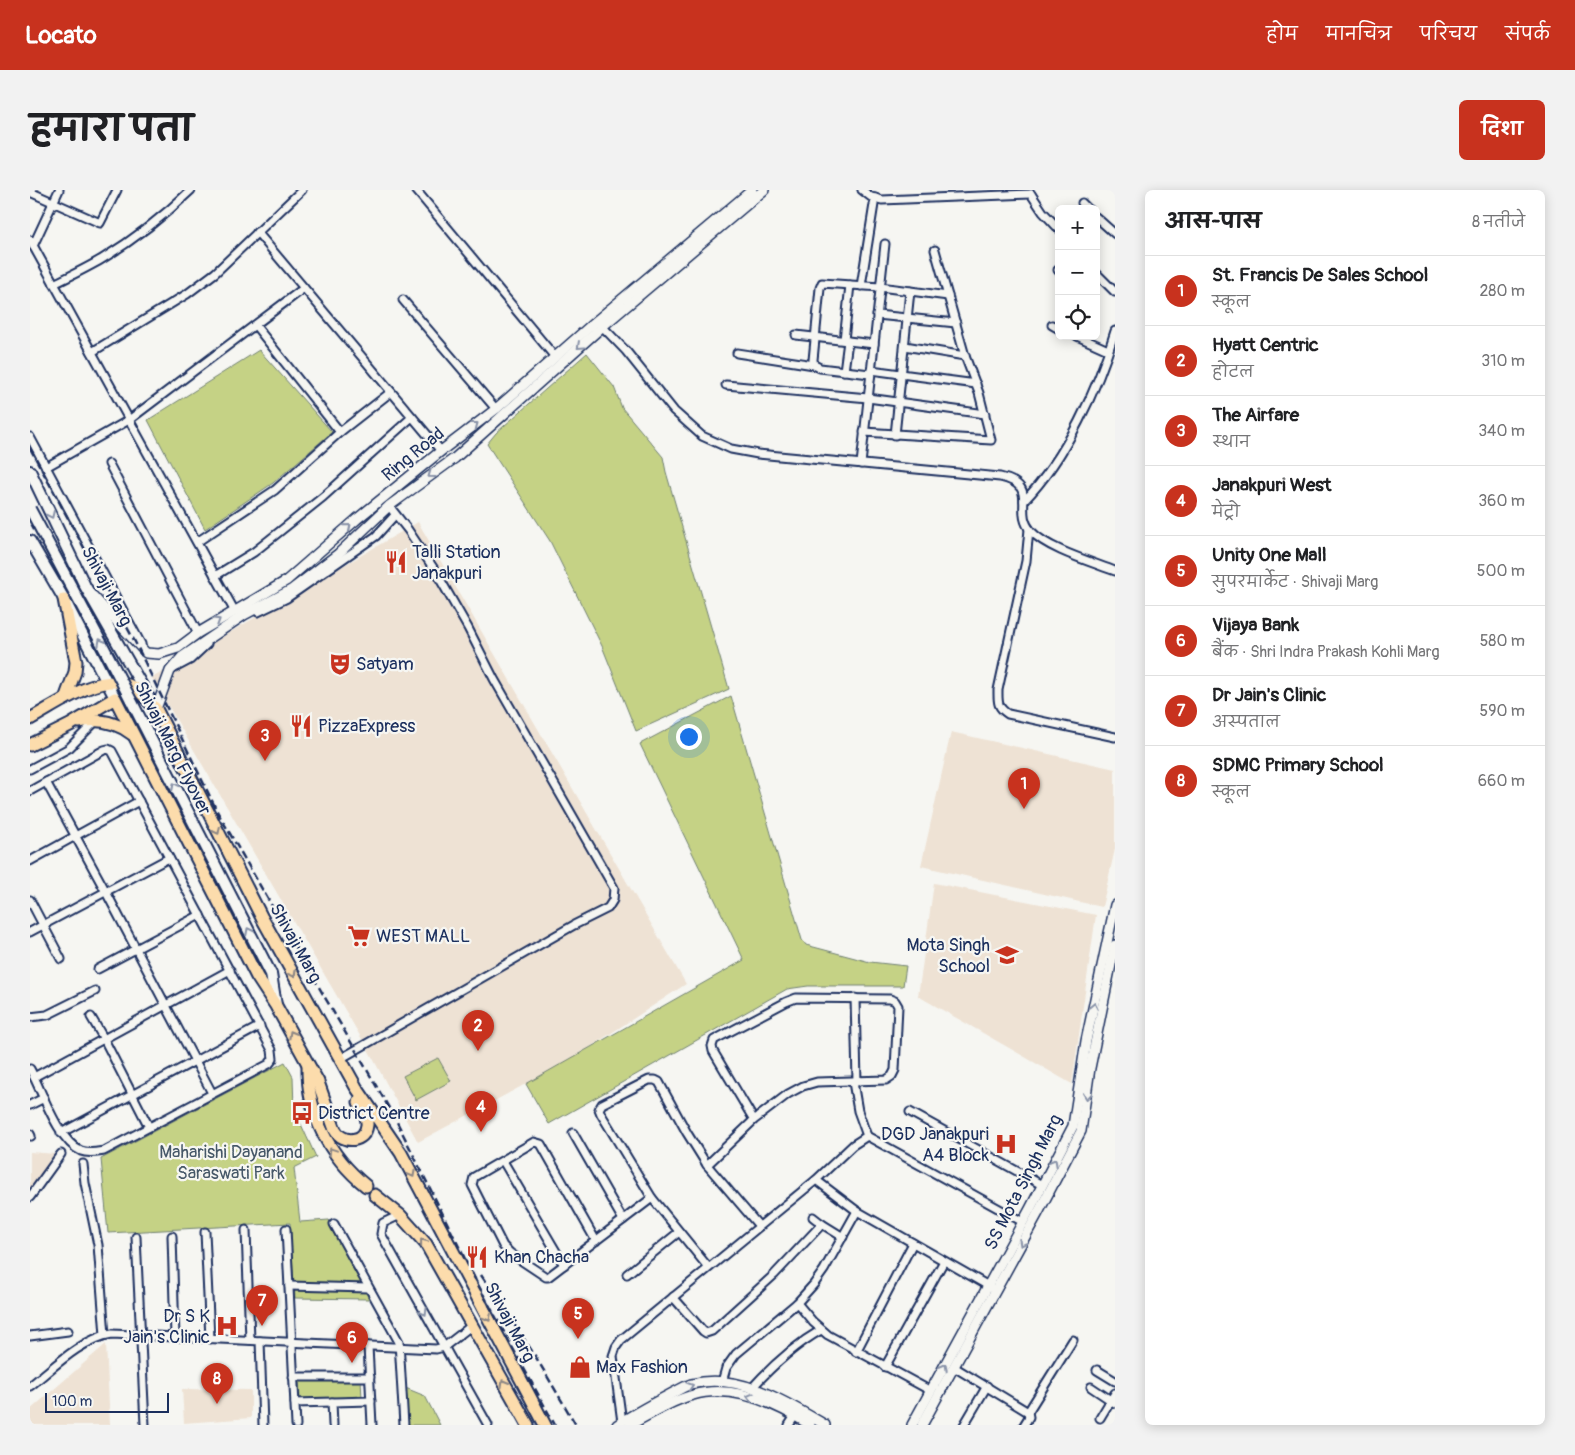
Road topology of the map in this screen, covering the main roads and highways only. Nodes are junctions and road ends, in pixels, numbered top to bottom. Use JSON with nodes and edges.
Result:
{"nodes":[{"id":1,"x":30,"y":471,"type":"edge"},
{"id":2,"x":30,"y":509,"type":"edge"},
{"id":3,"x":30,"y":541,"type":"edge"},
{"id":4,"x":85,"y":586,"type":"junction"},
{"id":5,"x":64,"y":599,"type":"junction"},
{"id":6,"x":107,"y":683,"type":"junction"},
{"id":7,"x":115,"y":698,"type":"junction"},
{"id":8,"x":65,"y":699,"type":"junction"},
{"id":9,"x":156,"y":709,"type":"junction"},
{"id":10,"x":30,"y":719,"type":"edge"},
{"id":11,"x":70,"y":725,"type":"junction"},
{"id":12,"x":134,"y":735,"type":"junction"},
{"id":13,"x":30,"y":745,"type":"edge"},
{"id":14,"x":175,"y":749,"type":"junction"},
{"id":15,"x":148,"y":763,"type":"junction"},
{"id":16,"x":276,"y":1006,"type":"junction"},
{"id":17,"x":340,"y":1059,"type":"junction"},
{"id":18,"x":308,"y":1062,"type":"junction"},
{"id":19,"x":366,"y":1186,"type":"dead end"},
{"id":20,"x":375,"y":1195,"type":"dead end"},
{"id":21,"x":528,"y":1425,"type":"edge"},
{"id":22,"x":545,"y":1425,"type":"edge"}],
"edges":[{"from":1,"to":4,"type":"main road","name":"Shivaji Marg","one_way":true},
{"from":16,"to":2,"type":"main road","name":"Shivaji Marg Flyover","one_way":true,"bridge":true},
{"from":3,"to":5,"type":"main road"},
{"from":4,"to":5,"type":"main road"},
{"from":4,"to":9,"type":"main road","name":"Shivaji Marg"},
{"from":5,"to":6,"type":"main road"},
{"from":5,"to":8,"type":"main road"},
{"from":6,"to":7,"type":"main road"},
{"from":6,"to":8,"type":"main road"},
{"from":6,"to":9,"type":"main road"},
{"from":7,"to":11,"type":"main road"},
{"from":7,"to":12,"type":"main road"},
{"from":8,"to":10,"type":"main road"},
{"from":9,"to":14,"type":"main road","name":"Shivaji Marg"},
{"from":11,"to":12,"type":"main road"},
{"from":11,"to":13,"type":"main road"},
{"from":12,"to":15,"type":"main road"},
{"from":14,"to":15,"type":"main road"},
{"from":14,"to":17,"type":"main road","name":"Shivaji Marg","one_way":true},
{"from":15,"to":16,"type":"main road"},
{"from":18,"to":16,"type":"main road","one_way":true},
{"from":17,"to":18,"type":"main road"},
{"from":17,"to":22,"type":"main road","name":"Shivaji Marg","one_way":true},
{"from":19,"to":18,"type":"main road","one_way":true},
{"from":21,"to":20,"type":"main road","name":"Shivaji Marg","one_way":true}]}
